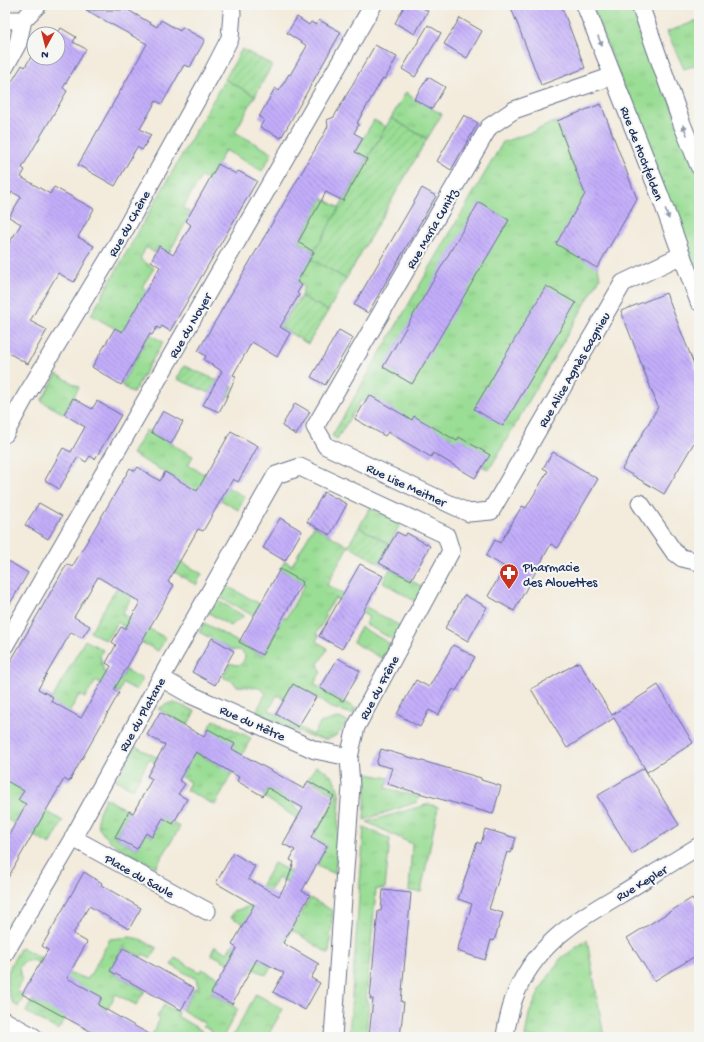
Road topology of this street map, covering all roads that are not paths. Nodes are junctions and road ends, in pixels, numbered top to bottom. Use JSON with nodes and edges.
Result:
{"nodes":[{"id":1,"x":38,"y":5,"type":"edge"},
{"id":2,"x":231,"y":5,"type":"edge"},
{"id":3,"x":373,"y":5,"type":"edge"},
{"id":4,"x":585,"y":5,"type":"edge"},
{"id":5,"x":640,"y":5,"type":"edge"},
{"id":6,"x":5,"y":20,"type":"edge"},
{"id":7,"x":23,"y":20,"type":"junction"},
{"id":8,"x":5,"y":67,"type":"edge"},
{"id":9,"x":613,"y":76,"type":"junction"},
{"id":10,"x":699,"y":166,"type":"edge"},
{"id":11,"x":682,"y":256,"type":"junction"},
{"id":12,"x":699,"y":302,"type":"edge"},
{"id":13,"x":5,"y":434,"type":"edge"},
{"id":14,"x":326,"y":446,"type":"joint"},
{"id":15,"x":276,"y":475,"type":"joint"},
{"id":16,"x":640,"y":503,"type":"dead end"},
{"id":17,"x":490,"y":511,"type":"joint"},
{"id":18,"x":699,"y":562,"type":"edge"},
{"id":19,"x":5,"y":645,"type":"edge"},
{"id":20,"x":161,"y":678,"type":"junction"},
{"id":21,"x":348,"y":757,"type":"junction"},
{"id":22,"x":73,"y":838,"type":"junction"},
{"id":23,"x":699,"y":846,"type":"edge"},
{"id":24,"x":207,"y":911,"type":"dead end"},
{"id":25,"x":5,"y":953,"type":"edge"},
{"id":26,"x":5,"y":1021,"type":"edge"},
{"id":27,"x":34,"y":1037,"type":"edge"},
{"id":28,"x":333,"y":1037,"type":"edge"},
{"id":29,"x":505,"y":1037,"type":"edge"}],
"edges":[{"from":1,"to":7,"type":"street"},
{"from":2,"to":13,"type":"street","name":"Rue du Chêne"},
{"from":3,"to":19,"type":"street","name":"Rue du Noyer"},
{"from":4,"to":9,"type":"street","name":"Rue de Hochfelden","one_way":true},
{"from":10,"to":5,"type":"street","one_way":true},
{"from":6,"to":7,"type":"street"},
{"from":7,"to":8,"type":"street"},
{"from":9,"to":11,"type":"street","name":"Rue de Hochfelden","one_way":true},
{"from":9,"to":14,"type":"street","name":"Rue Maria Cunitz"},
{"from":11,"to":12,"type":"street","name":"Rue de Hochfelden"},
{"from":11,"to":17,"type":"street","name":"Rue Alice Agnès Gagnieu"},
{"from":14,"to":17,"type":"street","name":"Rue Lise Meitner"},
{"from":15,"to":20,"type":"street","name":"Rue du Platane"},
{"from":15,"to":21,"type":"street","name":"Rue du Frêne"},
{"from":16,"to":18,"type":"street"},
{"from":20,"to":21,"type":"street","name":"Rue du Hêtre"},
{"from":20,"to":22,"type":"street","name":"Rue du Platane"},
{"from":21,"to":28,"type":"street","name":"Rue du Frêne"},
{"from":22,"to":24,"type":"street","name":"Place du Saule"},
{"from":22,"to":25,"type":"street","name":"Rue du Platane"},
{"from":23,"to":29,"type":"street","name":"Rue Kepler"},
{"from":26,"to":27,"type":"street"}]}
